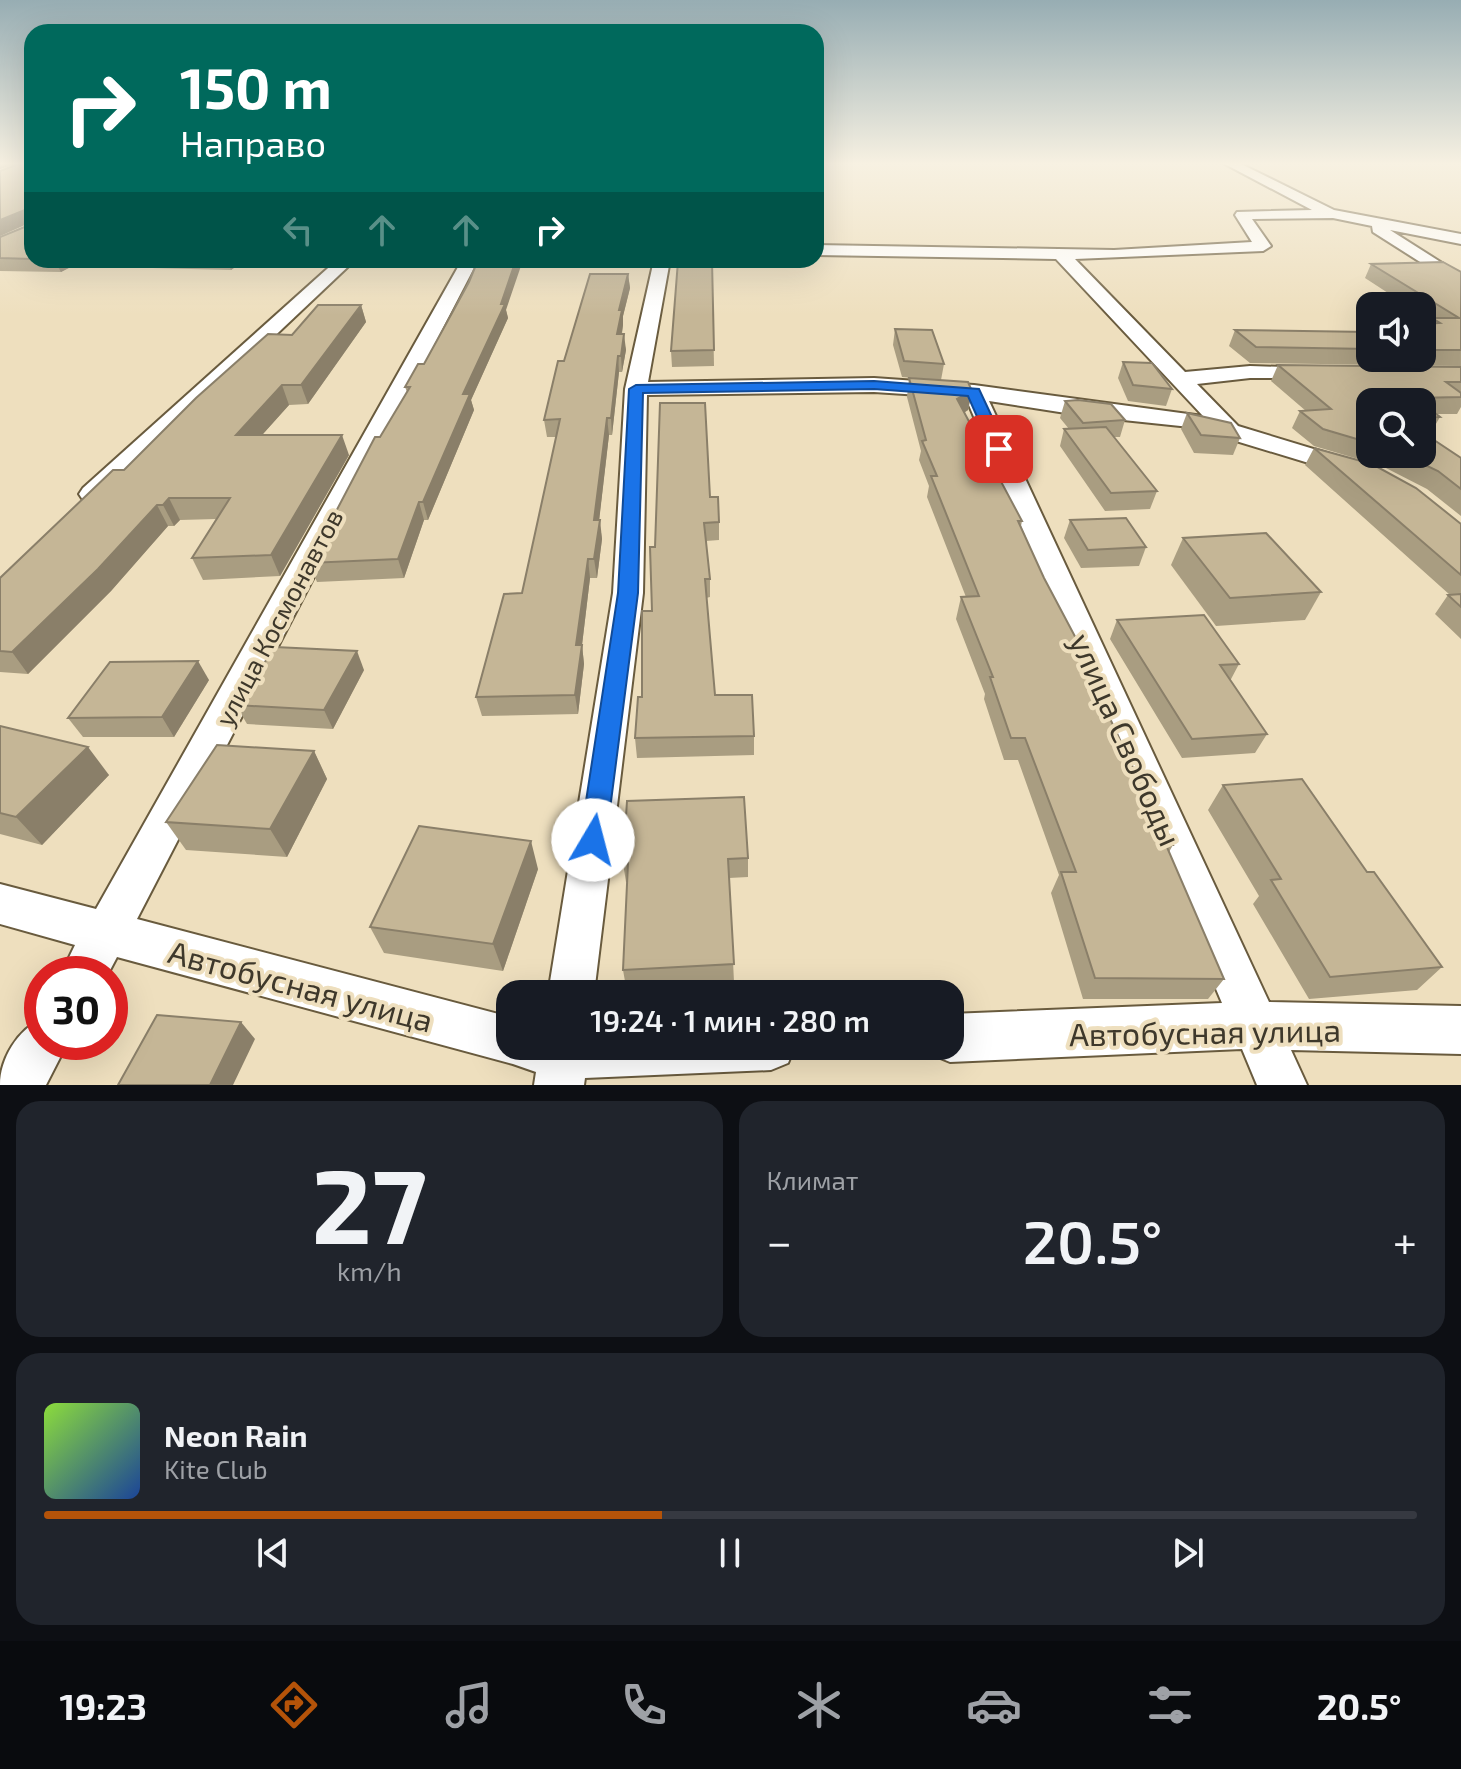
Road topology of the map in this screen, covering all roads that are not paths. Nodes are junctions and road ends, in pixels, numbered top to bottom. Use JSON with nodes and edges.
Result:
{"nodes":[{"id":1,"x":1333,"y":214,"type":"joint"},
{"id":2,"x":1370,"y":223,"type":"junction"},
{"id":3,"x":1461,"y":239,"type":"edge"},
{"id":4,"x":824,"y":250,"type":"edge"},
{"id":5,"x":1059,"y":252,"type":"junction"},
{"id":6,"x":338,"y":268,"type":"edge"},
{"id":7,"x":466,"y":268,"type":"edge"},
{"id":8,"x":660,"y":268,"type":"edge"},
{"id":9,"x":1461,"y":283,"type":"edge"},
{"id":10,"x":1325,"y":373,"type":"edge"},
{"id":11,"x":1180,"y":379,"type":"junction"},
{"id":12,"x":636,"y":389,"type":"junction"},
{"id":13,"x":974,"y":392,"type":"junction"},
{"id":14,"x":1230,"y":431,"type":"junction"},
{"id":15,"x":1372,"y":474,"type":"edge"},
{"id":16,"x":69,"y":515,"type":"edge"},
{"id":17,"x":0,"y":904,"type":"edge"},
{"id":18,"x":108,"y":932,"type":"junction"},
{"id":19,"x":94,"y":956,"type":"edge"},
{"id":20,"x":573,"y":980,"type":"edge"},
{"id":21,"x":1253,"y":1025,"type":"junction"},
{"id":22,"x":1461,"y":1030,"type":"edge"},
{"id":23,"x":496,"y":1037,"type":"edge"},
{"id":24,"x":964,"y":1037,"type":"edge"},
{"id":25,"x":33,"y":1060,"type":"edge"},
{"id":26,"x":18,"y":1085,"type":"edge"},
{"id":27,"x":1282,"y":1085,"type":"edge"}],
"edges":[{"from":1,"to":2,"type":"street"},
{"from":1,"to":5,"type":"street"},
{"from":2,"to":3,"type":"street"},
{"from":2,"to":9,"type":"street"},
{"from":4,"to":5,"type":"street"},
{"from":5,"to":11,"type":"street"},
{"from":6,"to":16,"type":"street"},
{"from":7,"to":18,"type":"street","name":"улица Космонавтов"},
{"from":8,"to":12,"type":"street"},
{"from":10,"to":11,"type":"street"},
{"from":11,"to":14,"type":"street"},
{"from":12,"to":13,"type":"street"},
{"from":12,"to":20,"type":"street"},
{"from":13,"to":14,"type":"street"},
{"from":13,"to":21,"type":"street","name":"улица Свободы"},
{"from":14,"to":15,"type":"street"},
{"from":17,"to":18,"type":"street","name":"Автобусная улица"},
{"from":18,"to":19,"type":"street","name":"улица Космонавтов"},
{"from":18,"to":23,"type":"street","name":"Автобусная улица"},
{"from":21,"to":22,"type":"street","name":"Автобусная улица"},
{"from":21,"to":24,"type":"street","name":"Автобусная улица"},
{"from":21,"to":27,"type":"street","name":"улица Свободы"},
{"from":25,"to":26,"type":"street"}]}
